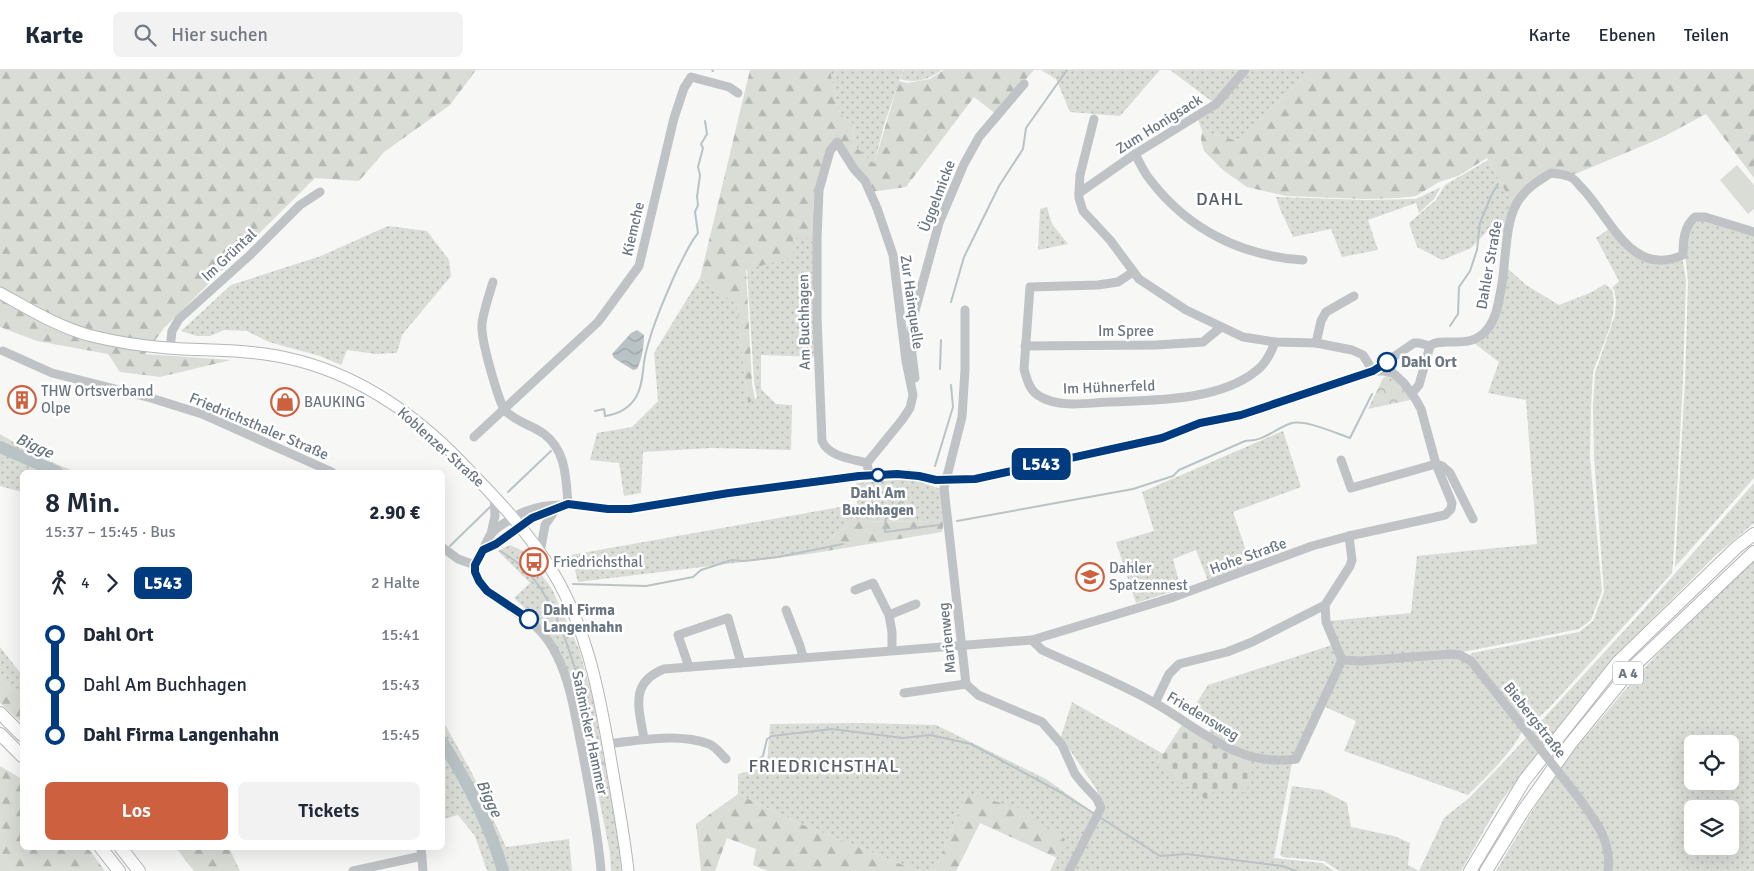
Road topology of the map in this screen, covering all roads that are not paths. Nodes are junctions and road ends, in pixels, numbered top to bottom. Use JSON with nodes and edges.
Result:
{"nodes":[{"id":1,"x":1245,"y":70,"type":"edge"},
{"id":2,"x":1024,"y":84,"type":"dead end"},
{"id":3,"x":738,"y":93,"type":"dead end"},
{"id":4,"x":1094,"y":119,"type":"dead end"},
{"id":5,"x":837,"y":142,"type":"joint"},
{"id":6,"x":1135,"y":154,"type":"junction"},
{"id":7,"x":320,"y":192,"type":"dead end"},
{"id":8,"x":1079,"y":193,"type":"junction"},
{"id":9,"x":1754,"y":232,"type":"edge"},
{"id":10,"x":1304,"y":260,"type":"dead end"},
{"id":11,"x":1133,"y":272,"type":"junction"},
{"id":12,"x":493,"y":282,"type":"dead end"},
{"id":13,"x":0,"y":293,"type":"edge"},
{"id":14,"x":1354,"y":296,"type":"dead end"},
{"id":15,"x":966,"y":310,"type":"dead end"},
{"id":16,"x":1221,"y":327,"type":"junction"},
{"id":17,"x":1275,"y":342,"type":"junction"},
{"id":18,"x":1316,"y":343,"type":"junction"},
{"id":19,"x":1025,"y":346,"type":"junction"},
{"id":20,"x":1430,"y":346,"type":"junction"},
{"id":21,"x":170,"y":348,"type":"junction"},
{"id":22,"x":3,"y":351,"type":"dead end"},
{"id":23,"x":1373,"y":371,"type":"junction"},
{"id":24,"x":1412,"y":393,"type":"junction"},
{"id":25,"x":913,"y":395,"type":"junction"},
{"id":26,"x":504,"y":410,"type":"junction"},
{"id":27,"x":474,"y":437,"type":"dead end"},
{"id":28,"x":1341,"y":460,"type":"dead end"},
{"id":29,"x":867,"y":463,"type":"junction"},
{"id":30,"x":1436,"y":464,"type":"junction"},
{"id":31,"x":328,"y":470,"type":"edge"},
{"id":32,"x":869,"y":476,"type":"junction"},
{"id":33,"x":946,"y":480,"type":"junction"},
{"id":34,"x":494,"y":495,"type":"junction"},
{"id":35,"x":568,"y":504,"type":"junction"},
{"id":36,"x":558,"y":507,"type":"junction"},
{"id":37,"x":1473,"y":519,"type":"dead end"},
{"id":38,"x":517,"y":521,"type":"junction"},
{"id":39,"x":1754,"y":534,"type":"edge"},
{"id":40,"x":491,"y":535,"type":"junction"},
{"id":41,"x":1349,"y":536,"type":"junction"},
{"id":42,"x":445,"y":549,"type":"edge"},
{"id":43,"x":483,"y":550,"type":"junction"},
{"id":44,"x":1754,"y":552,"type":"edge"},
{"id":45,"x":540,"y":553,"type":"junction"},
{"id":46,"x":475,"y":565,"type":"junction"},
{"id":47,"x":855,"y":590,"type":"dead end"},
{"id":48,"x":916,"y":604,"type":"dead end"},
{"id":49,"x":1325,"y":606,"type":"junction"},
{"id":50,"x":786,"y":610,"type":"dead end"},
{"id":51,"x":889,"y":615,"type":"junction"},
{"id":52,"x":1032,"y":640,"type":"junction"},
{"id":53,"x":961,"y":646,"type":"junction"},
{"id":54,"x":892,"y":650,"type":"junction"},
{"id":55,"x":803,"y":657,"type":"junction"},
{"id":56,"x":1342,"y":660,"type":"junction"},
{"id":57,"x":740,"y":663,"type":"junction"},
{"id":58,"x":689,"y":667,"type":"junction"},
{"id":59,"x":966,"y":684,"type":"junction"},
{"id":60,"x":904,"y":693,"type":"dead end"},
{"id":61,"x":1155,"y":703,"type":"junction"},
{"id":62,"x":0,"y":713,"type":"edge"},
{"id":63,"x":20,"y":733,"type":"edge"},
{"id":64,"x":0,"y":734,"type":"edge"},
{"id":65,"x":644,"y":738,"type":"junction"},
{"id":66,"x":608,"y":744,"type":"junction"},
{"id":67,"x":20,"y":754,"type":"edge"},
{"id":68,"x":726,"y":759,"type":"dead end"},
{"id":69,"x":103,"y":850,"type":"edge"},
{"id":70,"x":123,"y":850,"type":"edge"},
{"id":71,"x":421,"y":852,"type":"edge"},
{"id":72,"x":395,"y":867,"type":"edge"},
{"id":73,"x":119,"y":871,"type":"edge"},
{"id":74,"x":139,"y":871,"type":"edge"},
{"id":75,"x":353,"y":871,"type":"edge"},
{"id":76,"x":423,"y":871,"type":"edge"},
{"id":77,"x":601,"y":871,"type":"edge"},
{"id":78,"x":628,"y":871,"type":"edge"},
{"id":79,"x":1069,"y":871,"type":"edge"},
{"id":80,"x":1470,"y":871,"type":"edge"},
{"id":81,"x":1486,"y":871,"type":"edge"},
{"id":82,"x":1608,"y":871,"type":"edge"}],
"edges":[{"from":1,"to":6,"type":"street","name":"Zum Honigsack"},
{"from":2,"to":25,"type":"street","name":"Üggelmicke"},
{"from":3,"to":26,"type":"street","name":"Kiemche"},
{"from":4,"to":8,"type":"street"},
{"from":5,"to":25,"type":"street","name":"Zur Hainquelle"},
{"from":5,"to":29,"type":"street","name":"Am Buchhagen"},
{"from":6,"to":8,"type":"street","name":"Zum Honigsack"},
{"from":6,"to":10,"type":"street"},
{"from":7,"to":21,"type":"street","name":"Im Grüntal"},
{"from":8,"to":11,"type":"street"},
{"from":9,"to":20,"type":"street","name":"Dahler Straße"},
{"from":11,"to":16,"type":"street"},
{"from":11,"to":19,"type":"street","name":"Im Hühnerfeld"},
{"from":12,"to":26,"type":"street"},
{"from":13,"to":21,"type":"main road","name":"Koblenzer Straße"},
{"from":14,"to":18,"type":"street"},
{"from":15,"to":33,"type":"street","name":"Marienweg"},
{"from":16,"to":17,"type":"street"},
{"from":16,"to":19,"type":"street","name":"Im Spree"},
{"from":17,"to":18,"type":"street"},
{"from":17,"to":19,"type":"street","name":"Im Hühnerfeld"},
{"from":18,"to":23,"type":"street"},
{"from":20,"to":23,"type":"street","name":"Dahler Straße"},
{"from":20,"to":24,"type":"street"},
{"from":21,"to":34,"type":"main road","name":"Koblenzer Straße"},
{"from":22,"to":31,"type":"street","name":"Friedrichsthaler Straße"},
{"from":23,"to":24,"type":"street"},
{"from":23,"to":33,"type":"street","name":"Dahler Straße"},
{"from":24,"to":30,"type":"street"},
{"from":25,"to":29,"type":"street"},
{"from":26,"to":27,"type":"street","name":"Kiemche"},
{"from":26,"to":35,"type":"street"},
{"from":28,"to":30,"type":"street"},
{"from":29,"to":32,"type":"street"},
{"from":30,"to":37,"type":"street"},
{"from":30,"to":41,"type":"street","name":"Hohe Straße"},
{"from":32,"to":33,"type":"street","name":"Dahler Straße"},
{"from":32,"to":35,"type":"street","name":"Dahler Straße"},
{"from":33,"to":53,"type":"street","name":"Marienweg"},
{"from":34,"to":38,"type":"main road","name":"Koblenzer Straße"},
{"from":34,"to":40,"type":"street"},
{"from":35,"to":36,"type":"street","name":"Dahler Straße"},
{"from":35,"to":38,"type":"street","name":"Dahler Straße"},
{"from":36,"to":38,"type":"street","name":"Dahler Straße"},
{"from":36,"to":45,"type":"street"},
{"from":38,"to":40,"type":"street"},
{"from":38,"to":43,"type":"street"},
{"from":38,"to":45,"type":"main road","name":"Koblenzer Straße"},
{"from":39,"to":80,"type":"highway","number":"A 4"},
{"from":40,"to":43,"type":"street"},
{"from":41,"to":49,"type":"street"},
{"from":41,"to":52,"type":"street","name":"Hohe Straße"},
{"from":42,"to":46,"type":"street"},
{"from":43,"to":46,"type":"street"},
{"from":44,"to":81,"type":"highway","number":"A 4"},
{"from":45,"to":66,"type":"main road","name":"Koblenzer Straße"},
{"from":46,"to":77,"type":"street","name":"Saßmicker Hammer"},
{"from":47,"to":51,"type":"street"},
{"from":48,"to":51,"type":"street"},
{"from":49,"to":56,"type":"street"},
{"from":49,"to":61,"type":"street"},
{"from":50,"to":55,"type":"street"},
{"from":51,"to":54,"type":"street"},
{"from":52,"to":53,"type":"street","name":"Hohe Straße"},
{"from":52,"to":61,"type":"street","name":"Friedensweg"},
{"from":53,"to":54,"type":"street","name":"Hohe Straße"},
{"from":53,"to":59,"type":"street","name":"Marienweg"},
{"from":54,"to":55,"type":"street","name":"Hohe Straße"},
{"from":55,"to":57,"type":"street","name":"Hohe Straße"},
{"from":56,"to":61,"type":"street","name":"Friedensweg"},
{"from":56,"to":82,"type":"street","name":"Biebergstraße","bridge":true},
{"from":57,"to":58,"type":"street","name":"Hohe Straße"},
{"from":57,"to":58,"type":"street"},
{"from":58,"to":65,"type":"street","name":"Hohe Straße"},
{"from":59,"to":60,"type":"street"},
{"from":59,"to":79,"type":"street","name":"Marienweg"},
{"from":62,"to":63,"type":"highway"},
{"from":64,"to":67,"type":"highway"},
{"from":65,"to":66,"type":"street"},
{"from":65,"to":68,"type":"street"},
{"from":66,"to":78,"type":"main road","name":"Koblenzer Straße"},
{"from":69,"to":73,"type":"highway"},
{"from":70,"to":74,"type":"highway"},
{"from":71,"to":72,"type":"street"},
{"from":71,"to":76,"type":"street"},
{"from":72,"to":75,"type":"street"}]}
